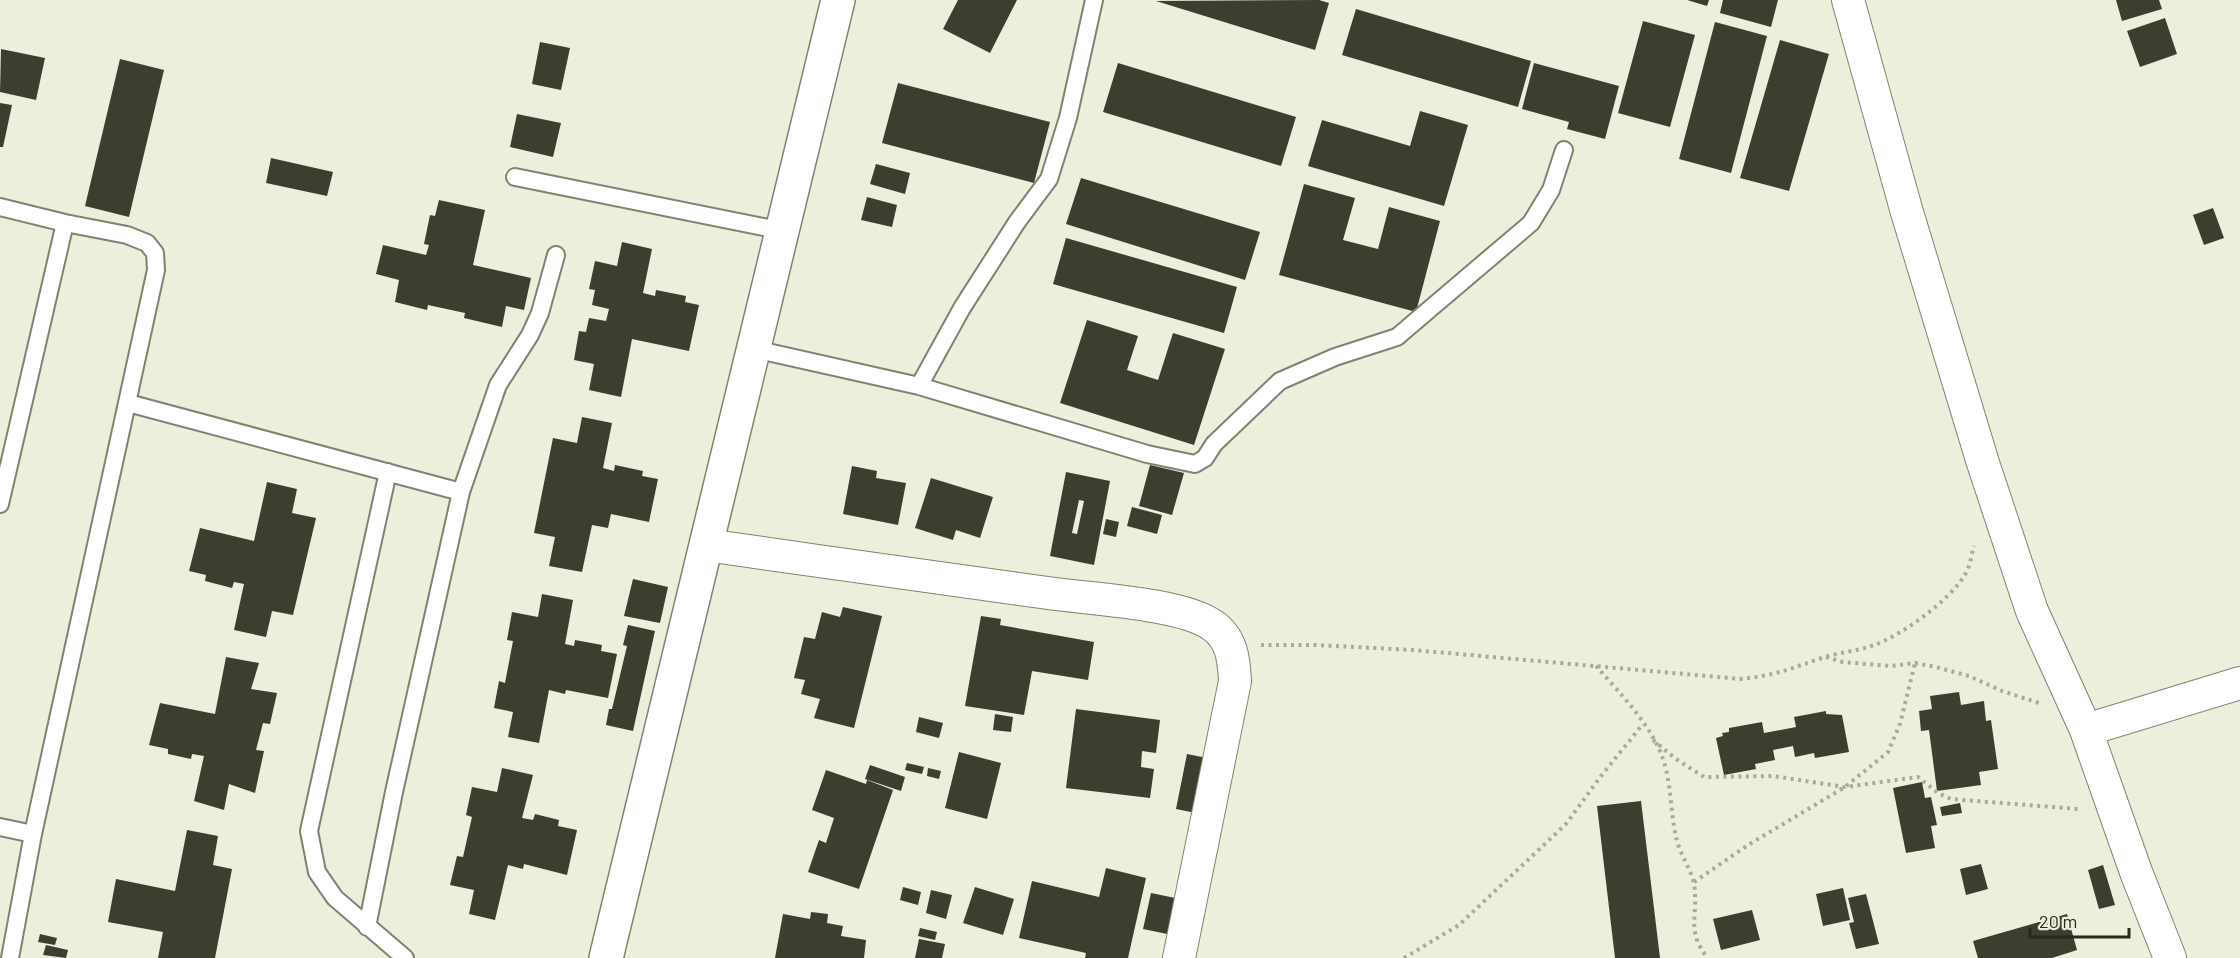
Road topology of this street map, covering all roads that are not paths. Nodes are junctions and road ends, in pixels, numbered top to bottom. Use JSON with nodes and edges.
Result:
{"nodes":[{"id":1,"x":838,"y":0,"type":"edge"},
{"id":2,"x":1094,"y":0,"type":"edge"},
{"id":3,"x":1848,"y":0,"type":"edge"},
{"id":4,"x":1563,"y":150,"type":"dead end"},
{"id":5,"x":515,"y":177,"type":"dead end"},
{"id":6,"x":0,"y":207,"type":"edge"},
{"id":7,"x":65,"y":223,"type":"junction"},
{"id":8,"x":783,"y":231,"type":"junction"},
{"id":9,"x":556,"y":255,"type":"dead end"},
{"id":10,"x":754,"y":349,"type":"junction"},
{"id":11,"x":919,"y":386,"type":"junction"},
{"id":12,"x":128,"y":403,"type":"junction"},
{"id":13,"x":388,"y":472,"type":"junction"},
{"id":14,"x":461,"y":492,"type":"junction"},
{"id":15,"x":0,"y":504,"type":"edge"},
{"id":16,"x":706,"y":545,"type":"junction"},
{"id":17,"x":2240,"y":683,"type":"edge"},
{"id":18,"x":2081,"y":720,"type":"junction"},
{"id":19,"x":0,"y":827,"type":"edge"},
{"id":20,"x":33,"y":834,"type":"junction"},
{"id":21,"x":367,"y":927,"type":"junction"},
{"id":22,"x":10,"y":958,"type":"edge"},
{"id":23,"x":405,"y":958,"type":"edge"},
{"id":24,"x":606,"y":958,"type":"edge"},
{"id":25,"x":1179,"y":958,"type":"edge"},
{"id":26,"x":2170,"y":958,"type":"edge"}],
"edges":[{"from":1,"to":8,"type":"street"},
{"from":2,"to":11,"type":"lane"},
{"from":3,"to":18,"type":"street"},
{"from":4,"to":11,"type":"lane"},
{"from":5,"to":8,"type":"lane"},
{"from":6,"to":7,"type":"lane"},
{"from":7,"to":12,"type":"lane"},
{"from":7,"to":15,"type":"lane"},
{"from":8,"to":10,"type":"street"},
{"from":9,"to":14,"type":"lane"},
{"from":10,"to":11,"type":"lane"},
{"from":10,"to":16,"type":"street"},
{"from":12,"to":13,"type":"lane"},
{"from":12,"to":20,"type":"lane"},
{"from":13,"to":14,"type":"lane"},
{"from":13,"to":21,"type":"lane"},
{"from":14,"to":21,"type":"lane"},
{"from":16,"to":24,"type":"street"},
{"from":16,"to":25,"type":"street"},
{"from":17,"to":18,"type":"street"},
{"from":18,"to":26,"type":"street"},
{"from":19,"to":20,"type":"lane"},
{"from":20,"to":22,"type":"lane"},
{"from":21,"to":23,"type":"lane"}]}
